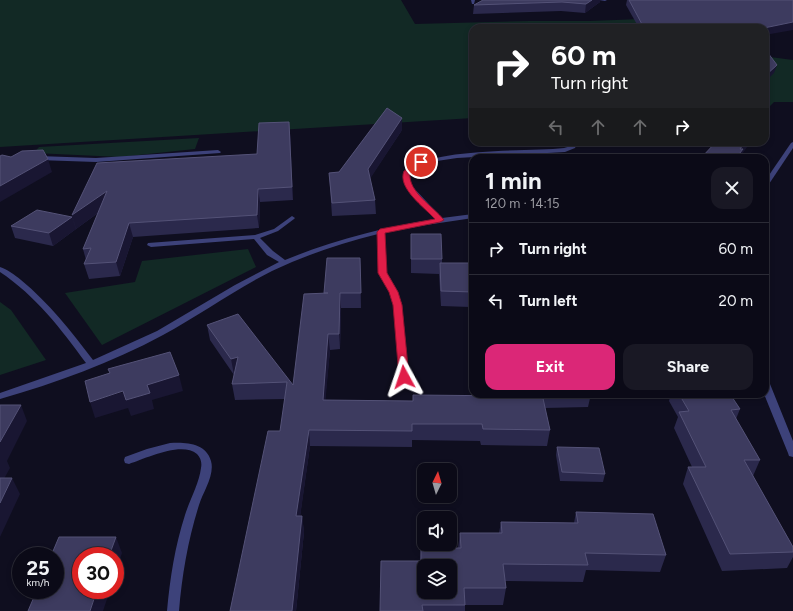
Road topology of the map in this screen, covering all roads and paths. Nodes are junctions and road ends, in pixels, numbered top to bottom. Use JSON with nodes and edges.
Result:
{"nodes":[{"id":1,"x":601,"y":0,"type":"edge"},
{"id":2,"x":605,"y":0,"type":"edge"},
{"id":3,"x":793,"y":144,"type":"edge"},
{"id":4,"x":573,"y":146,"type":"edge"},
{"id":5,"x":218,"y":152,"type":"dead end"},
{"id":6,"x":504,"y":154,"type":"edge"},
{"id":7,"x":469,"y":156,"type":"edge"},
{"id":8,"x":29,"y":159,"type":"edge"},
{"id":9,"x":769,"y":180,"type":"edge"},
{"id":10,"x":469,"y":216,"type":"edge"},
{"id":11,"x":292,"y":218,"type":"dead end"},
{"id":12,"x":440,"y":220,"type":"junction"},
{"id":13,"x":380,"y":232,"type":"junction"},
{"id":14,"x":256,"y":237,"type":"junction"},
{"id":15,"x":151,"y":245,"type":"dead end"},
{"id":16,"x":284,"y":262,"type":"junction"},
{"id":17,"x":0,"y":270,"type":"edge"},
{"id":18,"x":92,"y":365,"type":"junction"},
{"id":19,"x":404,"y":377,"type":"dead end"},
{"id":20,"x":769,"y":394,"type":"edge"},
{"id":21,"x":0,"y":396,"type":"edge"},
{"id":22,"x":793,"y":453,"type":"edge"},
{"id":23,"x":129,"y":460,"type":"dead end"},
{"id":24,"x":174,"y":611,"type":"edge"}],
"edges":[{"from":1,"to":2,"type":"street"},
{"from":3,"to":9,"type":"street"},
{"from":4,"to":6,"type":"street"},
{"from":5,"to":8,"type":"street"},
{"from":7,"to":12,"type":"street"},
{"from":10,"to":12,"type":"street"},
{"from":11,"to":14,"type":"street"},
{"from":12,"to":13,"type":"street"},
{"from":13,"to":16,"type":"street"},
{"from":13,"to":19,"type":"street"},
{"from":14,"to":15,"type":"street"},
{"from":14,"to":16,"type":"street"},
{"from":16,"to":18,"type":"street"},
{"from":17,"to":18,"type":"street"},
{"from":18,"to":21,"type":"street"},
{"from":20,"to":22,"type":"street"},
{"from":23,"to":24,"type":"street"}]}
